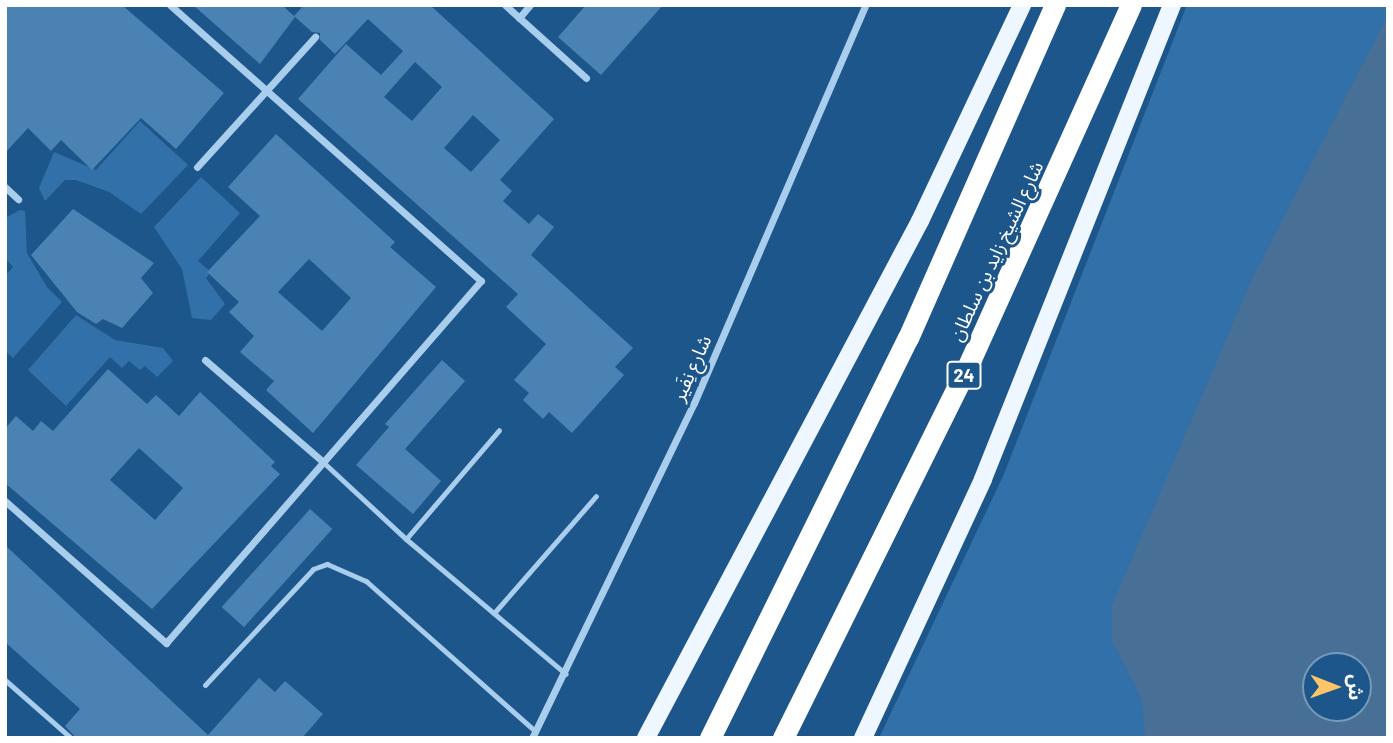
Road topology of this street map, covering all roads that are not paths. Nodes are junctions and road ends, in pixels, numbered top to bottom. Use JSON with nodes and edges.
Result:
{"nodes":[{"id":1,"x":170,"y":5,"type":"edge"},
{"id":2,"x":505,"y":5,"type":"edge"},
{"id":3,"x":530,"y":5,"type":"edge"},
{"id":4,"x":865,"y":5,"type":"edge"},
{"id":5,"x":1022,"y":5,"type":"edge"},
{"id":6,"x":1055,"y":5,"type":"edge"},
{"id":7,"x":1131,"y":5,"type":"edge"},
{"id":8,"x":1172,"y":5,"type":"edge"},
{"id":9,"x":519,"y":18,"type":"junction"},
{"id":10,"x":314,"y":37,"type":"dead end"},
{"id":11,"x":586,"y":78,"type":"dead end"},
{"id":12,"x":266,"y":91,"type":"junction"},
{"id":13,"x":197,"y":167,"type":"dead end"},
{"id":14,"x":5,"y":187,"type":"edge"},
{"id":15,"x":18,"y":199,"type":"dead end"},
{"id":16,"x":205,"y":360,"type":"dead end"},
{"id":17,"x":499,"y":430,"type":"dead end"},
{"id":18,"x":323,"y":462,"type":"junction"},
{"id":19,"x":596,"y":496,"type":"dead end"},
{"id":20,"x":5,"y":501,"type":"edge"},
{"id":21,"x":406,"y":539,"type":"junction"},
{"id":22,"x":494,"y":613,"type":"junction"},
{"id":23,"x":566,"y":674,"type":"junction"},
{"id":24,"x":5,"y":680,"type":"edge"},
{"id":25,"x":205,"y":685,"type":"dead end"},
{"id":26,"x":534,"y":735,"type":"edge"},
{"id":27,"x":71,"y":738,"type":"edge"},
{"id":28,"x":646,"y":738,"type":"edge"},
{"id":29,"x":710,"y":738,"type":"edge"},
{"id":30,"x":783,"y":738,"type":"edge"},
{"id":31,"x":863,"y":738,"type":"edge"}],
"edges":[{"from":1,"to":12,"type":"street"},
{"from":2,"to":9,"type":"street"},
{"from":3,"to":9,"type":"street"},
{"from":4,"to":23,"type":"street","name":"شارع نِفَير"},
{"from":5,"to":28,"type":"main road"},
{"from":6,"to":29,"type":"highway"},
{"from":7,"to":30,"type":"highway","name":"شارع الشيخ زايد بن سلطان","number":"24"},
{"from":8,"to":31,"type":"main road"},
{"from":9,"to":11,"type":"street"},
{"from":10,"to":12,"type":"street"},
{"from":12,"to":13,"type":"street"},
{"from":12,"to":18,"type":"street"},
{"from":14,"to":15,"type":"street"},
{"from":16,"to":18,"type":"street"},
{"from":17,"to":21,"type":"lane"},
{"from":18,"to":20,"type":"street"},
{"from":18,"to":21,"type":"lane"},
{"from":19,"to":22,"type":"lane"},
{"from":21,"to":22,"type":"lane"},
{"from":22,"to":23,"type":"lane"},
{"from":23,"to":26,"type":"street","name":"شارع نِفَير"},
{"from":24,"to":27,"type":"lane"},
{"from":25,"to":26,"type":"lane"}]}
